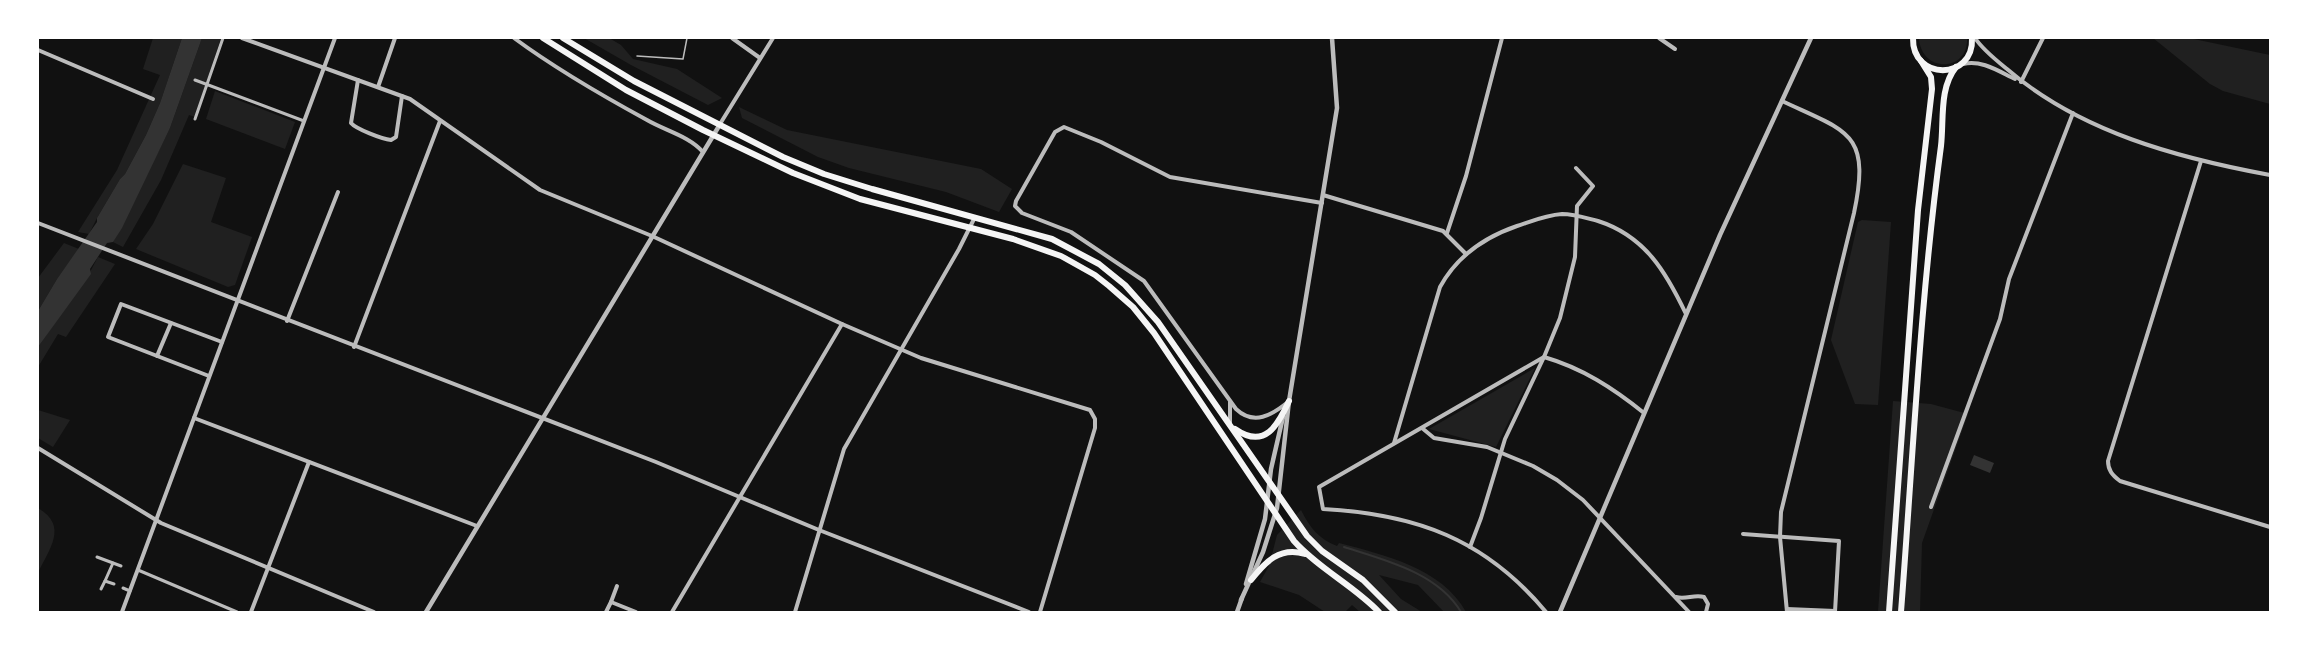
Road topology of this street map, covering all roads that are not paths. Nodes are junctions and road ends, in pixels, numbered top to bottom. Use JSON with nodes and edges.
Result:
{"nodes":[{"id":1,"x":223,"y":38,"type":"edge"},
{"id":2,"x":243,"y":38,"type":"edge"},
{"id":3,"x":335,"y":38,"type":"edge"},
{"id":4,"x":395,"y":38,"type":"edge"},
{"id":5,"x":514,"y":38,"type":"edge"},
{"id":6,"x":543,"y":38,"type":"edge"},
{"id":7,"x":563,"y":38,"type":"edge"},
{"id":8,"x":687,"y":38,"type":"edge"},
{"id":9,"x":732,"y":38,"type":"edge"},
{"id":10,"x":773,"y":38,"type":"edge"},
{"id":11,"x":1332,"y":38,"type":"edge"},
{"id":12,"x":1502,"y":38,"type":"edge"},
{"id":13,"x":1659,"y":38,"type":"edge"},
{"id":14,"x":1811,"y":38,"type":"edge"},
{"id":15,"x":1908,"y":38,"type":"edge"},
{"id":16,"x":1913,"y":38,"type":"edge"},
{"id":17,"x":1974,"y":38,"type":"edge"},
{"id":18,"x":2043,"y":38,"type":"edge"},
{"id":19,"x":1913,"y":46,"type":"junction"},
{"id":20,"x":1675,"y":49,"type":"dead end"},
{"id":21,"x":38,"y":50,"type":"edge"},
{"id":22,"x":637,"y":56,"type":"dead end"},
{"id":23,"x":760,"y":58,"type":"junction"},
{"id":24,"x":1921,"y":61,"type":"junction"},
{"id":25,"x":1958,"y":66,"type":"junction"},
{"id":26,"x":324,"y":67,"type":"junction"},
{"id":27,"x":195,"y":80,"type":"dead end"},
{"id":28,"x":358,"y":80,"type":"junction"},
{"id":29,"x":2021,"y":82,"type":"junction"},
{"id":30,"x":207,"y":86,"type":"junction"},
{"id":31,"x":378,"y":87,"type":"junction"},
{"id":32,"x":402,"y":96,"type":"junction"},
{"id":33,"x":153,"y":99,"type":"dead end"},
{"id":34,"x":1782,"y":101,"type":"junction"},
{"id":35,"x":2073,"y":113,"type":"junction"},
{"id":36,"x":195,"y":119,"type":"dead end"},
{"id":37,"x":440,"y":120,"type":"junction"},
{"id":38,"x":304,"y":121,"type":"junction"},
{"id":39,"x":719,"y":126,"type":"junction"},
{"id":40,"x":714,"y":135,"type":"junction"},
{"id":41,"x":703,"y":152,"type":"junction"},
{"id":42,"x":2201,"y":160,"type":"junction"},
{"id":43,"x":1575,"y":168,"type":"dead end"},
{"id":44,"x":2271,"y":175,"type":"edge"},
{"id":45,"x":338,"y":192,"type":"dead end"},
{"id":46,"x":1323,"y":195,"type":"junction"},
{"id":47,"x":1322,"y":203,"type":"junction"},
{"id":48,"x":1577,"y":216,"type":"junction"},
{"id":49,"x":975,"y":217,"type":"junction"},
{"id":50,"x":38,"y":223,"type":"edge"},
{"id":51,"x":970,"y":228,"type":"junction"},
{"id":52,"x":1447,"y":233,"type":"junction"},
{"id":53,"x":652,"y":236,"type":"junction"},
{"id":54,"x":1466,"y":254,"type":"junction"},
{"id":55,"x":238,"y":302,"type":"junction"},
{"id":56,"x":1686,"y":314,"type":"junction"},
{"id":57,"x":287,"y":321,"type":"junction"},
{"id":58,"x":171,"y":323,"type":"junction"},
{"id":59,"x":842,"y":324,"type":"junction"},
{"id":60,"x":222,"y":342,"type":"junction"},
{"id":61,"x":354,"y":347,"type":"junction"},
{"id":62,"x":900,"y":350,"type":"junction"},
{"id":63,"x":158,"y":356,"type":"junction"},
{"id":64,"x":1544,"y":357,"type":"junction"},
{"id":65,"x":209,"y":376,"type":"junction"},
{"id":66,"x":1289,"y":400,"type":"junction"},
{"id":67,"x":1230,"y":401,"type":"junction"},
{"id":68,"x":1644,"y":413,"type":"junction"},
{"id":69,"x":194,"y":418,"type":"junction"},
{"id":70,"x":542,"y":419,"type":"junction"},
{"id":71,"x":1230,"y":425,"type":"junction"},
{"id":72,"x":1422,"y":428,"type":"junction"},
{"id":73,"x":1394,"y":443,"type":"junction"},
{"id":74,"x":38,"y":448,"type":"edge"},
{"id":75,"x":1500,"y":452,"type":"junction"},
{"id":76,"x":309,"y":462,"type":"junction"},
{"id":77,"x":1269,"y":484,"type":"junction"},
{"id":78,"x":740,"y":497,"type":"junction"},
{"id":79,"x":1278,"y":497,"type":"junction"},
{"id":80,"x":1268,"y":503,"type":"junction"},
{"id":81,"x":1931,"y":507,"type":"dead end"},
{"id":82,"x":1276,"y":516,"type":"junction"},
{"id":83,"x":1600,"y":518,"type":"junction"},
{"id":84,"x":156,"y":520,"type":"junction"},
{"id":85,"x":477,"y":526,"type":"junction"},
{"id":86,"x":2271,"y":527,"type":"edge"},
{"id":87,"x":819,"y":530,"type":"junction"},
{"id":88,"x":1743,"y":534,"type":"dead end"},
{"id":89,"x":1780,"y":537,"type":"junction"},
{"id":90,"x":1470,"y":547,"type":"junction"},
{"id":91,"x":1309,"y":556,"type":"junction"},
{"id":92,"x":97,"y":557,"type":"dead end"},
{"id":93,"x":113,"y":563,"type":"junction"},
{"id":94,"x":121,"y":566,"type":"dead end"},
{"id":95,"x":268,"y":568,"type":"junction"},
{"id":96,"x":130,"y":569,"type":"dead end"},
{"id":97,"x":137,"y":571,"type":"junction"},
{"id":98,"x":1251,"y":580,"type":"junction"},
{"id":99,"x":105,"y":581,"type":"junction"},
{"id":100,"x":114,"y":585,"type":"dead end"},
{"id":101,"x":617,"y":586,"type":"dead end"},
{"id":102,"x":123,"y":588,"type":"dead end"},
{"id":103,"x":101,"y":589,"type":"dead end"},
{"id":104,"x":130,"y":591,"type":"junction"},
{"id":105,"x":1672,"y":595,"type":"junction"},
{"id":106,"x":1241,"y":600,"type":"junction"},
{"id":107,"x":610,"y":602,"type":"junction"},
{"id":108,"x":1787,"y":611,"type":"edge"},
{"id":109,"x":122,"y":612,"type":"edge"},
{"id":110,"x":237,"y":612,"type":"edge"},
{"id":111,"x":251,"y":612,"type":"edge"},
{"id":112,"x":374,"y":612,"type":"edge"},
{"id":113,"x":426,"y":612,"type":"edge"},
{"id":114,"x":606,"y":612,"type":"edge"},
{"id":115,"x":636,"y":612,"type":"edge"},
{"id":116,"x":672,"y":612,"type":"edge"},
{"id":117,"x":795,"y":612,"type":"edge"},
{"id":118,"x":1029,"y":612,"type":"edge"},
{"id":119,"x":1040,"y":612,"type":"edge"},
{"id":120,"x":1237,"y":612,"type":"edge"},
{"id":121,"x":1379,"y":612,"type":"edge"},
{"id":122,"x":1395,"y":612,"type":"edge"},
{"id":123,"x":1546,"y":612,"type":"edge"},
{"id":124,"x":1560,"y":612,"type":"edge"},
{"id":125,"x":1689,"y":612,"type":"edge"},
{"id":126,"x":1706,"y":612,"type":"edge"},
{"id":127,"x":1835,"y":612,"type":"edge"},
{"id":128,"x":1889,"y":612,"type":"edge"},
{"id":129,"x":1901,"y":612,"type":"edge"}],
"edges":[{"from":1,"to":30,"type":"street"},
{"from":2,"to":26,"type":"street"},
{"from":3,"to":26,"type":"street"},
{"from":4,"to":31,"type":"street"},
{"from":5,"to":41,"type":"street"},
{"from":6,"to":40,"type":"main road"},
{"from":7,"to":39,"type":"main road"},
{"from":8,"to":22,"type":"lane"},
{"from":9,"to":23,"type":"street"},
{"from":10,"to":23,"type":"street"},
{"from":11,"to":46,"type":"street"},
{"from":12,"to":52,"type":"street"},
{"from":13,"to":20,"type":"street"},
{"from":14,"to":34,"type":"street"},
{"from":15,"to":19,"type":"street"},
{"from":16,"to":19,"type":"main road"},
{"from":17,"to":25,"type":"main road"},
{"from":17,"to":29,"type":"street"},
{"from":18,"to":29,"type":"street"},
{"from":19,"to":24,"type":"main road"},
{"from":21,"to":33,"type":"street"},
{"from":23,"to":39,"type":"street"},
{"from":24,"to":25,"type":"main road"},
{"from":24,"to":128,"type":"main road"},
{"from":25,"to":29,"type":"street"},
{"from":25,"to":129,"type":"main road"},
{"from":26,"to":28,"type":"street"},
{"from":26,"to":38,"type":"street"},
{"from":27,"to":30,"type":"street"},
{"from":28,"to":31,"type":"street"},
{"from":28,"to":32,"type":"street"},
{"from":29,"to":35,"type":"street"},
{"from":30,"to":36,"type":"street"},
{"from":30,"to":38,"type":"street"},
{"from":31,"to":32,"type":"street"},
{"from":32,"to":37,"type":"street"},
{"from":34,"to":56,"type":"street"},
{"from":34,"to":89,"type":"street"},
{"from":35,"to":42,"type":"street"},
{"from":35,"to":81,"type":"street"},
{"from":37,"to":53,"type":"street"},
{"from":37,"to":61,"type":"street"},
{"from":38,"to":55,"type":"street"},
{"from":39,"to":40,"type":"street"},
{"from":39,"to":49,"type":"main road"},
{"from":40,"to":41,"type":"street"},
{"from":40,"to":51,"type":"main road"},
{"from":41,"to":53,"type":"street"},
{"from":42,"to":44,"type":"street"},
{"from":42,"to":86,"type":"street"},
{"from":43,"to":48,"type":"street"},
{"from":45,"to":57,"type":"street"},
{"from":46,"to":47,"type":"street"},
{"from":46,"to":52,"type":"street"},
{"from":47,"to":66,"type":"street"},
{"from":47,"to":67,"type":"street"},
{"from":48,"to":54,"type":"street"},
{"from":48,"to":56,"type":"street"},
{"from":48,"to":64,"type":"street"},
{"from":49,"to":51,"type":"street"},
{"from":49,"to":71,"type":"main road"},
{"from":50,"to":55,"type":"street"},
{"from":51,"to":62,"type":"street"},
{"from":51,"to":80,"type":"main road"},
{"from":52,"to":54,"type":"street"},
{"from":53,"to":59,"type":"street"},
{"from":53,"to":70,"type":"street"},
{"from":54,"to":73,"type":"street"},
{"from":55,"to":57,"type":"street"},
{"from":55,"to":60,"type":"street"},
{"from":56,"to":68,"type":"street"},
{"from":57,"to":61,"type":"street"},
{"from":58,"to":60,"type":"street"},
{"from":58,"to":63,"type":"street"},
{"from":58,"to":63,"type":"street"},
{"from":59,"to":62,"type":"street"},
{"from":59,"to":78,"type":"street"},
{"from":60,"to":65,"type":"street"},
{"from":61,"to":70,"type":"street"},
{"from":62,"to":87,"type":"street"},
{"from":62,"to":119,"type":"street"},
{"from":63,"to":65,"type":"street"},
{"from":64,"to":68,"type":"street"},
{"from":64,"to":72,"type":"street"},
{"from":64,"to":75,"type":"street"},
{"from":65,"to":69,"type":"street"},
{"from":66,"to":67,"type":"street"},
{"from":66,"to":71,"type":"main road"},
{"from":66,"to":77,"type":"street"},
{"from":66,"to":79,"type":"street"},
{"from":67,"to":71,"type":"street"},
{"from":68,"to":83,"type":"street"},
{"from":69,"to":76,"type":"street"},
{"from":69,"to":84,"type":"street"},
{"from":70,"to":78,"type":"street"},
{"from":70,"to":85,"type":"street"},
{"from":71,"to":77,"type":"main road"},
{"from":72,"to":73,"type":"street"},
{"from":72,"to":75,"type":"street"},
{"from":73,"to":90,"type":"street"},
{"from":74,"to":84,"type":"street"},
{"from":75,"to":83,"type":"street"},
{"from":75,"to":90,"type":"street"},
{"from":76,"to":85,"type":"street"},
{"from":76,"to":95,"type":"street"},
{"from":77,"to":79,"type":"main road"},
{"from":77,"to":80,"type":"street"},
{"from":78,"to":87,"type":"street"},
{"from":78,"to":116,"type":"street"},
{"from":79,"to":80,"type":"street"},
{"from":79,"to":82,"type":"street"},
{"from":79,"to":122,"type":"main road"},
{"from":80,"to":82,"type":"main road"},
{"from":80,"to":106,"type":"street"},
{"from":82,"to":91,"type":"main road"},
{"from":82,"to":98,"type":"street"},
{"from":83,"to":105,"type":"street"},
{"from":83,"to":124,"type":"street"},
{"from":84,"to":95,"type":"street"},
{"from":84,"to":97,"type":"street"},
{"from":85,"to":113,"type":"street"},
{"from":87,"to":117,"type":"street"},
{"from":87,"to":118,"type":"street"},
{"from":88,"to":89,"type":"street"},
{"from":89,"to":108,"type":"street"},
{"from":89,"to":127,"type":"street"},
{"from":90,"to":123,"type":"street"},
{"from":91,"to":98,"type":"main road"},
{"from":91,"to":121,"type":"main road"},
{"from":92,"to":93,"type":"street"},
{"from":93,"to":94,"type":"street"},
{"from":93,"to":99,"type":"street"},
{"from":95,"to":111,"type":"street"},
{"from":95,"to":112,"type":"street"},
{"from":96,"to":97,"type":"street"},
{"from":97,"to":104,"type":"street"},
{"from":97,"to":110,"type":"street"},
{"from":98,"to":106,"type":"street"},
{"from":99,"to":100,"type":"street"},
{"from":99,"to":103,"type":"street"},
{"from":101,"to":107,"type":"street"},
{"from":102,"to":104,"type":"street"},
{"from":104,"to":109,"type":"street"},
{"from":105,"to":125,"type":"street"},
{"from":105,"to":126,"type":"street"},
{"from":106,"to":120,"type":"street"},
{"from":107,"to":114,"type":"street"},
{"from":107,"to":115,"type":"street"},
{"from":108,"to":127,"type":"street"}]}
